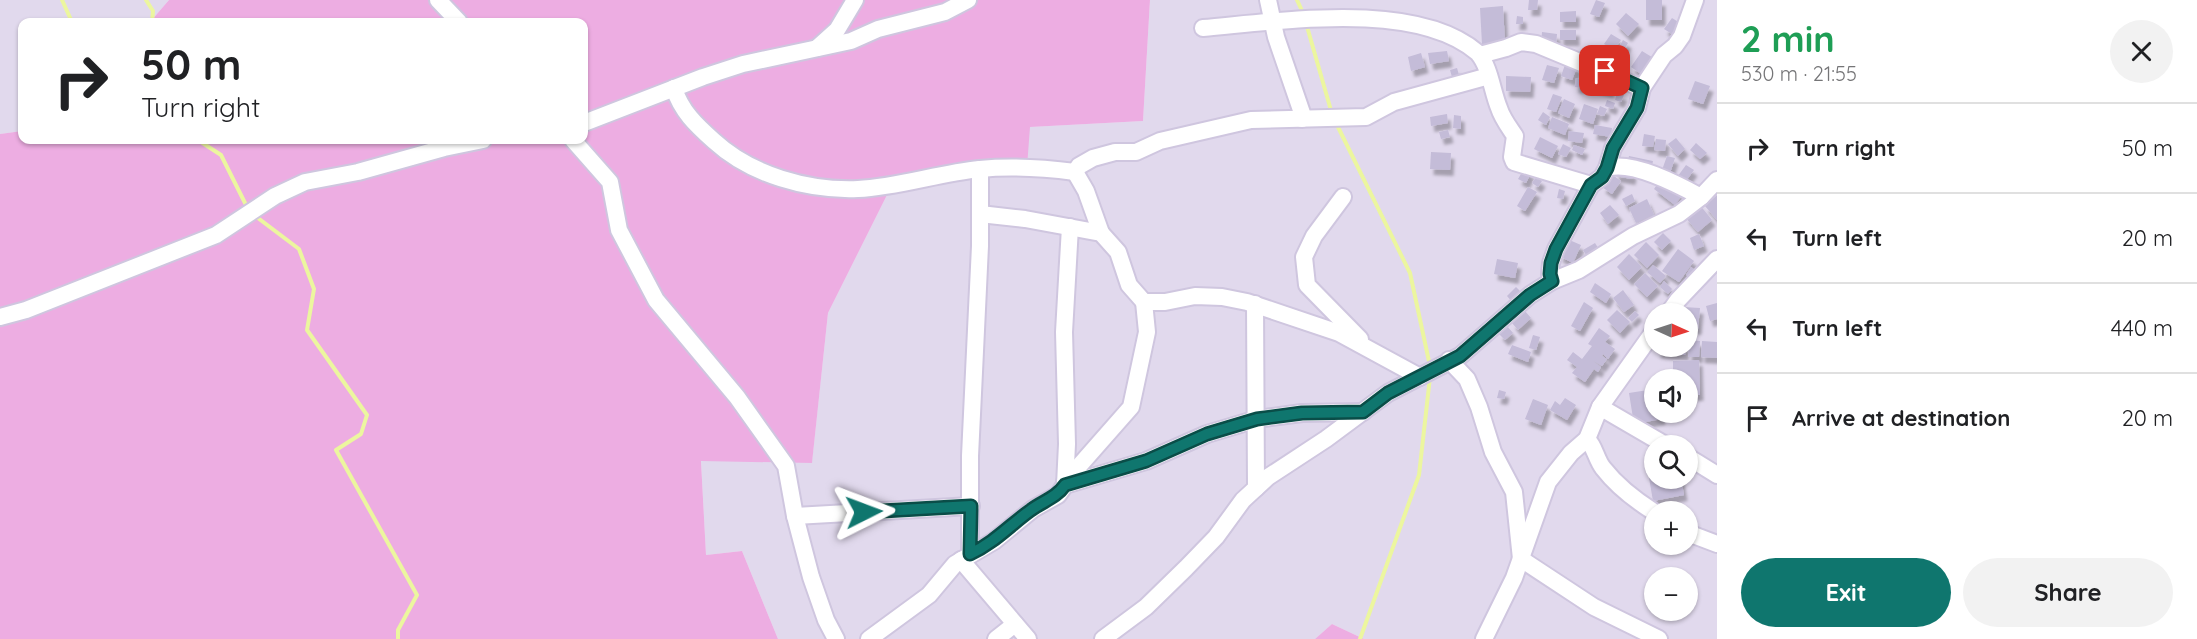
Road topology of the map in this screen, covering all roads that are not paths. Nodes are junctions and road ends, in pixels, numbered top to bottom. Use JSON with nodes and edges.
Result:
{"nodes":[{"id":1,"x":438,"y":0,"type":"edge"},
{"id":2,"x":855,"y":0,"type":"edge"},
{"id":3,"x":968,"y":0,"type":"edge"},
{"id":4,"x":1268,"y":0,"type":"edge"},
{"id":5,"x":1695,"y":0,"type":"edge"},
{"id":6,"x":455,"y":18,"type":"edge"},
{"id":7,"x":1272,"y":20,"type":"junction"},
{"id":8,"x":1203,"y":28,"type":"dead end"},
{"id":9,"x":816,"y":48,"type":"junction"},
{"id":10,"x":1480,"y":54,"type":"junction"},
{"id":11,"x":1489,"y":76,"type":"junction"},
{"id":12,"x":674,"y":88,"type":"junction"},
{"id":13,"x":1642,"y":88,"type":"junction"},
{"id":14,"x":1302,"y":119,"type":"junction"},
{"id":15,"x":588,"y":121,"type":"edge"},
{"id":16,"x":464,"y":144,"type":"edge"},
{"id":17,"x":577,"y":144,"type":"edge"},
{"id":18,"x":1607,"y":168,"type":"junction"},
{"id":19,"x":980,"y":169,"type":"junction"},
{"id":20,"x":1075,"y":172,"type":"junction"},
{"id":21,"x":1717,"y":180,"type":"edge"},
{"id":22,"x":1591,"y":185,"type":"junction"},
{"id":23,"x":1344,"y":197,"type":"dead end"},
{"id":24,"x":1701,"y":197,"type":"junction"},
{"id":25,"x":980,"y":214,"type":"junction"},
{"id":26,"x":1070,"y":227,"type":"junction"},
{"id":27,"x":1101,"y":233,"type":"junction"},
{"id":28,"x":1717,"y":259,"type":"edge"},
{"id":29,"x":1552,"y":281,"type":"junction"},
{"id":30,"x":1144,"y":302,"type":"junction"},
{"id":31,"x":1678,"y":303,"type":"edge"},
{"id":32,"x":1255,"y":304,"type":"junction"},
{"id":33,"x":0,"y":317,"type":"edge"},
{"id":34,"x":1644,"y":346,"type":"edge"},
{"id":35,"x":1370,"y":350,"type":"junction"},
{"id":36,"x":1449,"y":360,"type":"junction"},
{"id":37,"x":1420,"y":377,"type":"junction"},
{"id":38,"x":1600,"y":407,"type":"junction"},
{"id":39,"x":1363,"y":412,"type":"junction"},
{"id":40,"x":1257,"y":419,"type":"junction"},
{"id":41,"x":1648,"y":435,"type":"edge"},
{"id":42,"x":1587,"y":439,"type":"junction"},
{"id":43,"x":1698,"y":464,"type":"edge"},
{"id":44,"x":1717,"y":476,"type":"edge"},
{"id":45,"x":1065,"y":483,"type":"junction"},
{"id":46,"x":1256,"y":488,"type":"junction"},
{"id":47,"x":1644,"y":504,"type":"edge"},
{"id":48,"x":971,"y":506,"type":"junction"},
{"id":49,"x":795,"y":516,"type":"junction"},
{"id":50,"x":1698,"y":537,"type":"edge"},
{"id":51,"x":1717,"y":544,"type":"edge"},
{"id":52,"x":966,"y":557,"type":"junction"},
{"id":53,"x":1521,"y":559,"type":"junction"},
{"id":54,"x":1015,"y":624,"type":"junction"},
{"id":55,"x":836,"y":639,"type":"edge"},
{"id":56,"x":869,"y":639,"type":"edge"},
{"id":57,"x":996,"y":639,"type":"edge"},
{"id":58,"x":1028,"y":639,"type":"edge"},
{"id":59,"x":1103,"y":639,"type":"edge"},
{"id":60,"x":1484,"y":639,"type":"edge"},
{"id":61,"x":1659,"y":639,"type":"edge"}],
"edges":[{"from":1,"to":6,"type":"street"},
{"from":2,"to":9,"type":"street"},
{"from":3,"to":9,"type":"street"},
{"from":4,"to":7,"type":"street"},
{"from":5,"to":13,"type":"street"},
{"from":7,"to":8,"type":"street"},
{"from":7,"to":10,"type":"street"},
{"from":7,"to":14,"type":"street"},
{"from":9,"to":12,"type":"street"},
{"from":10,"to":11,"type":"street"},
{"from":10,"to":13,"type":"street"},
{"from":11,"to":14,"type":"street"},
{"from":11,"to":22,"type":"street"},
{"from":12,"to":15,"type":"street"},
{"from":12,"to":19,"type":"street"},
{"from":13,"to":18,"type":"street"},
{"from":14,"to":20,"type":"street"},
{"from":16,"to":33,"type":"street"},
{"from":17,"to":49,"type":"street"},
{"from":18,"to":22,"type":"street"},
{"from":18,"to":24,"type":"street"},
{"from":19,"to":20,"type":"street"},
{"from":19,"to":25,"type":"street"},
{"from":20,"to":27,"type":"street"},
{"from":21,"to":24,"type":"street"},
{"from":22,"to":29,"type":"street"},
{"from":23,"to":35,"type":"street"},
{"from":24,"to":29,"type":"street"},
{"from":25,"to":26,"type":"street"},
{"from":25,"to":48,"type":"street"},
{"from":26,"to":27,"type":"street"},
{"from":26,"to":45,"type":"street"},
{"from":27,"to":30,"type":"street"},
{"from":28,"to":31,"type":"street"},
{"from":29,"to":36,"type":"street"},
{"from":30,"to":32,"type":"street"},
{"from":30,"to":45,"type":"street"},
{"from":32,"to":35,"type":"street"},
{"from":32,"to":40,"type":"street"},
{"from":34,"to":38,"type":"street"},
{"from":35,"to":37,"type":"street"},
{"from":36,"to":37,"type":"street"},
{"from":36,"to":53,"type":"street"},
{"from":37,"to":39,"type":"street"},
{"from":38,"to":41,"type":"street"},
{"from":38,"to":42,"type":"street"},
{"from":39,"to":40,"type":"street"},
{"from":39,"to":46,"type":"street"},
{"from":40,"to":45,"type":"street"},
{"from":40,"to":46,"type":"street"},
{"from":42,"to":47,"type":"street"},
{"from":42,"to":53,"type":"street"},
{"from":43,"to":44,"type":"street"},
{"from":45,"to":52,"type":"street"},
{"from":46,"to":59,"type":"street"},
{"from":48,"to":49,"type":"street"},
{"from":48,"to":52,"type":"street"},
{"from":49,"to":55,"type":"street"},
{"from":50,"to":51,"type":"street"},
{"from":52,"to":54,"type":"street"},
{"from":52,"to":56,"type":"street"},
{"from":53,"to":60,"type":"street"},
{"from":53,"to":61,"type":"street"},
{"from":54,"to":57,"type":"street"},
{"from":54,"to":58,"type":"street"}]}
